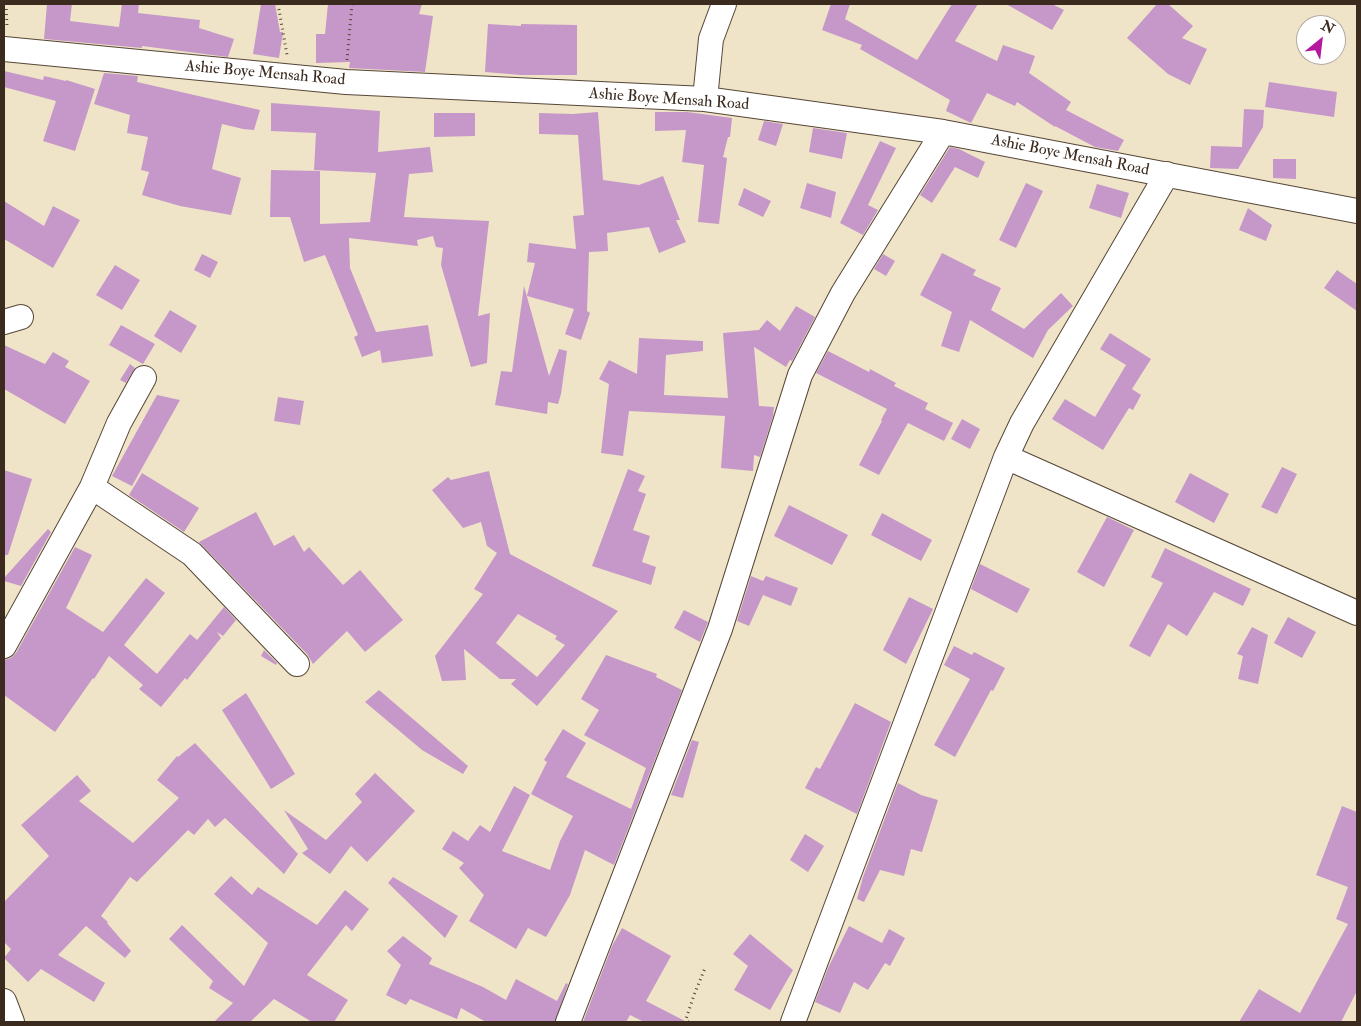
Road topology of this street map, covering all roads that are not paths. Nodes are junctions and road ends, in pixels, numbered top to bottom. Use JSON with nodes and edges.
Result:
{"nodes":[{"id":1,"x":724,"y":4,"type":"edge"},
{"id":2,"x":4,"y":49,"type":"edge"},
{"id":3,"x":705,"y":99,"type":"junction"},
{"id":4,"x":943,"y":132,"type":"junction"},
{"id":5,"x":1167,"y":174,"type":"junction"},
{"id":6,"x":1357,"y":211,"type":"edge"},
{"id":7,"x":144,"y":378,"type":"dead end"},
{"id":8,"x":1006,"y":457,"type":"junction"},
{"id":9,"x":92,"y":487,"type":"junction"},
{"id":10,"x":1357,"y":613,"type":"edge"},
{"id":11,"x":4,"y":646,"type":"edge"},
{"id":12,"x":297,"y":664,"type":"dead end"},
{"id":13,"x":4,"y":1001,"type":"edge"},
{"id":14,"x":12,"y":1022,"type":"edge"},
{"id":15,"x":568,"y":1022,"type":"edge"},
{"id":16,"x":793,"y":1022,"type":"edge"}],
"edges":[{"from":1,"to":3,"type":"street"},
{"from":2,"to":3,"type":"street","name":"Ashie Boye Mensah Road"},
{"from":3,"to":4,"type":"street","name":"Ashie Boye Mensah Road"},
{"from":4,"to":5,"type":"street","name":"Ashie Boye Mensah Road"},
{"from":4,"to":15,"type":"street"},
{"from":5,"to":6,"type":"street","name":"Ashie Boye Mensah Road"},
{"from":5,"to":8,"type":"street"},
{"from":7,"to":9,"type":"street"},
{"from":8,"to":10,"type":"street"},
{"from":8,"to":16,"type":"street"},
{"from":9,"to":11,"type":"street"},
{"from":9,"to":12,"type":"street"},
{"from":13,"to":14,"type":"street"}]}
